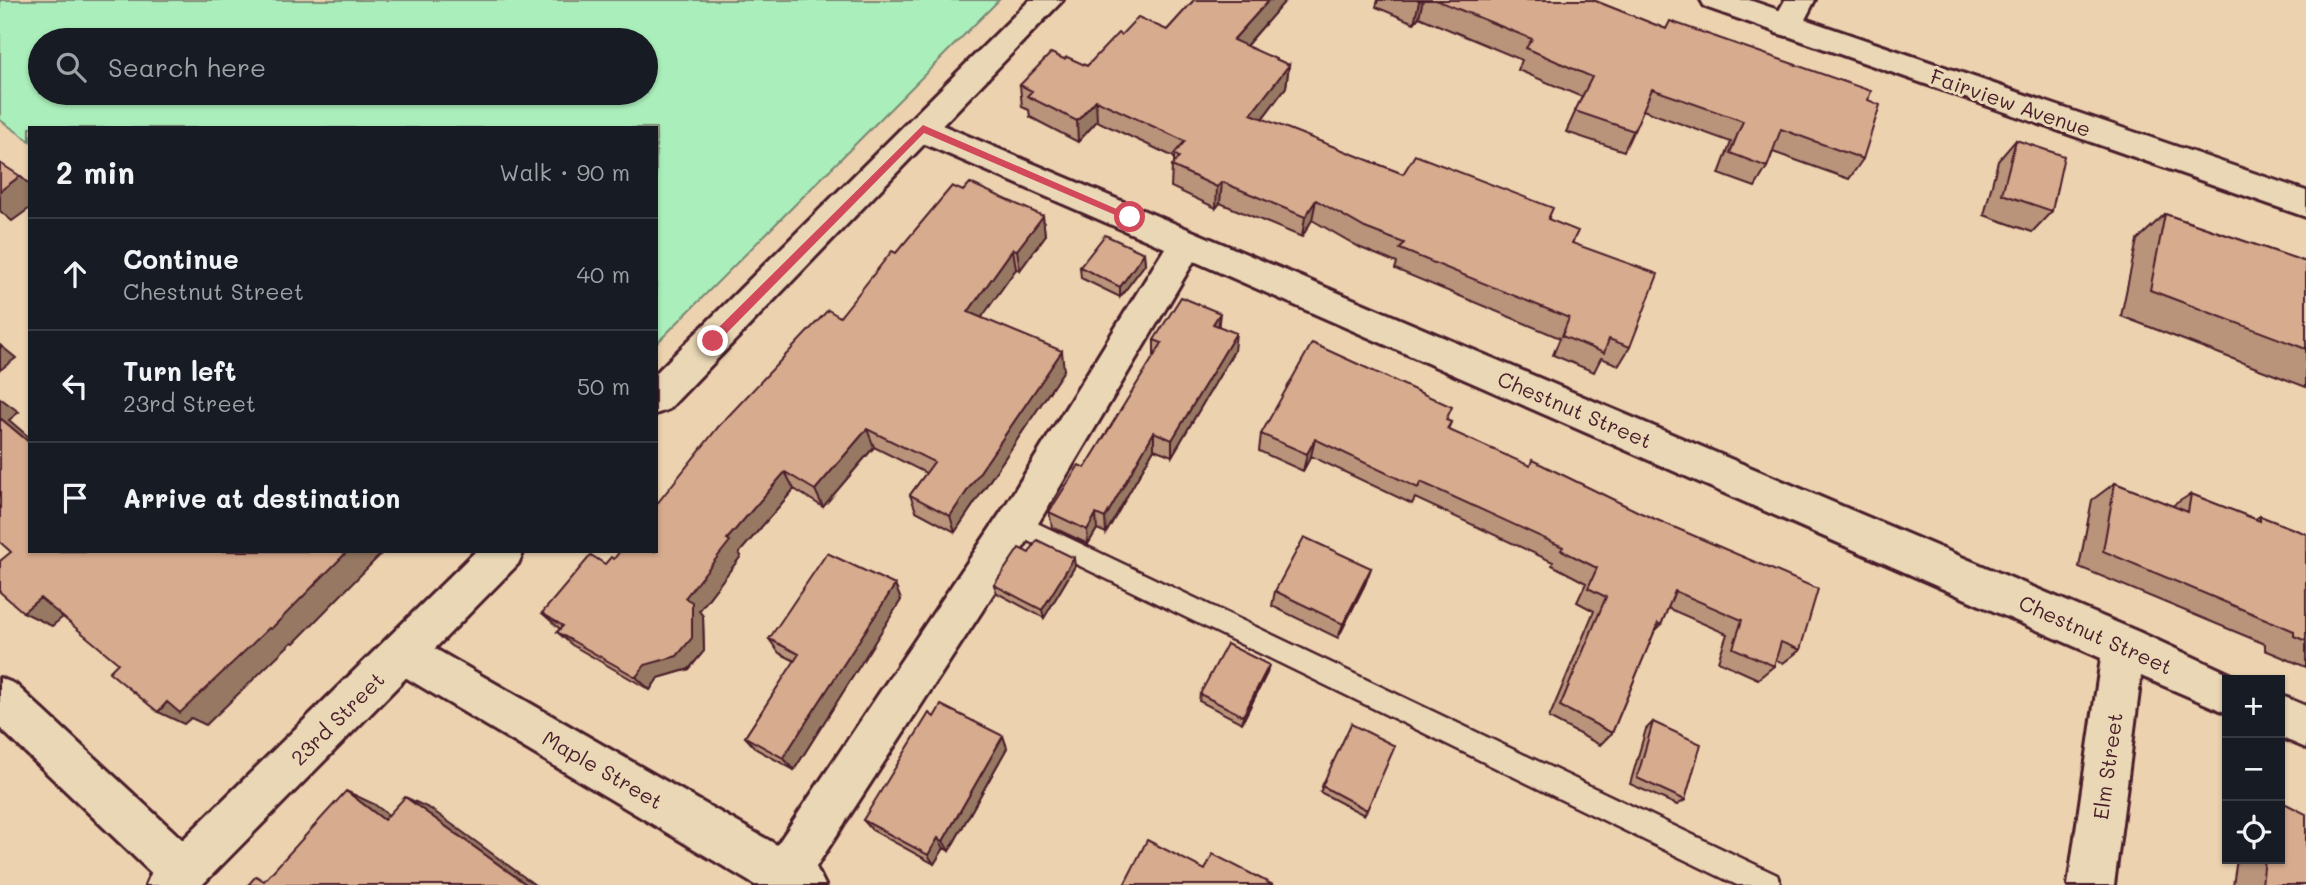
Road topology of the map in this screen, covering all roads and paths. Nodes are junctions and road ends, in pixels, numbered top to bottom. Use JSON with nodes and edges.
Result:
{"nodes":[{"id":1,"x":1048,"y":0,"type":"edge"},
{"id":2,"x":1716,"y":0,"type":"edge"},
{"id":3,"x":1794,"y":12,"type":"edge"},
{"id":4,"x":923,"y":129,"type":"junction"},
{"id":5,"x":2306,"y":204,"type":"edge"},
{"id":6,"x":1187,"y":242,"type":"junction"},
{"id":7,"x":658,"y":396,"type":"edge"},
{"id":8,"x":1016,"y":524,"type":"junction"},
{"id":9,"x":502,"y":553,"type":"edge"},
{"id":10,"x":2124,"y":646,"type":"junction"},
{"id":11,"x":403,"y":653,"type":"junction"},
{"id":12,"x":2222,"y":690,"type":"edge"},
{"id":13,"x":0,"y":698,"type":"edge"},
{"id":14,"x":2285,"y":718,"type":"edge"},
{"id":15,"x":2306,"y":727,"type":"edge"},
{"id":16,"x":176,"y":878,"type":"edge"},
{"id":17,"x":788,"y":881,"type":"edge"},
{"id":18,"x":1767,"y":885,"type":"edge"},
{"id":19,"x":2091,"y":885,"type":"edge"}],
"edges":[{"from":1,"to":4,"type":"street"},
{"from":2,"to":3,"type":"street","name":"Fairview Avenue"},
{"from":3,"to":5,"type":"street","name":"Fairview Avenue"},
{"from":4,"to":6,"type":"street","name":"Chestnut Street"},
{"from":4,"to":7,"type":"street"},
{"from":6,"to":8,"type":"street"},
{"from":6,"to":10,"type":"street","name":"Chestnut Street"},
{"from":8,"to":17,"type":"street"},
{"from":8,"to":18,"type":"lane"},
{"from":9,"to":11,"type":"street","name":"23rd Street"},
{"from":10,"to":12,"type":"street","name":"Chestnut Street"},
{"from":10,"to":19,"type":"street","name":"Elm Street"},
{"from":11,"to":16,"type":"street","name":"23rd Street"},
{"from":11,"to":17,"type":"street","name":"Maple Street"},
{"from":13,"to":16,"type":"street"},
{"from":14,"to":15,"type":"street"}]}
